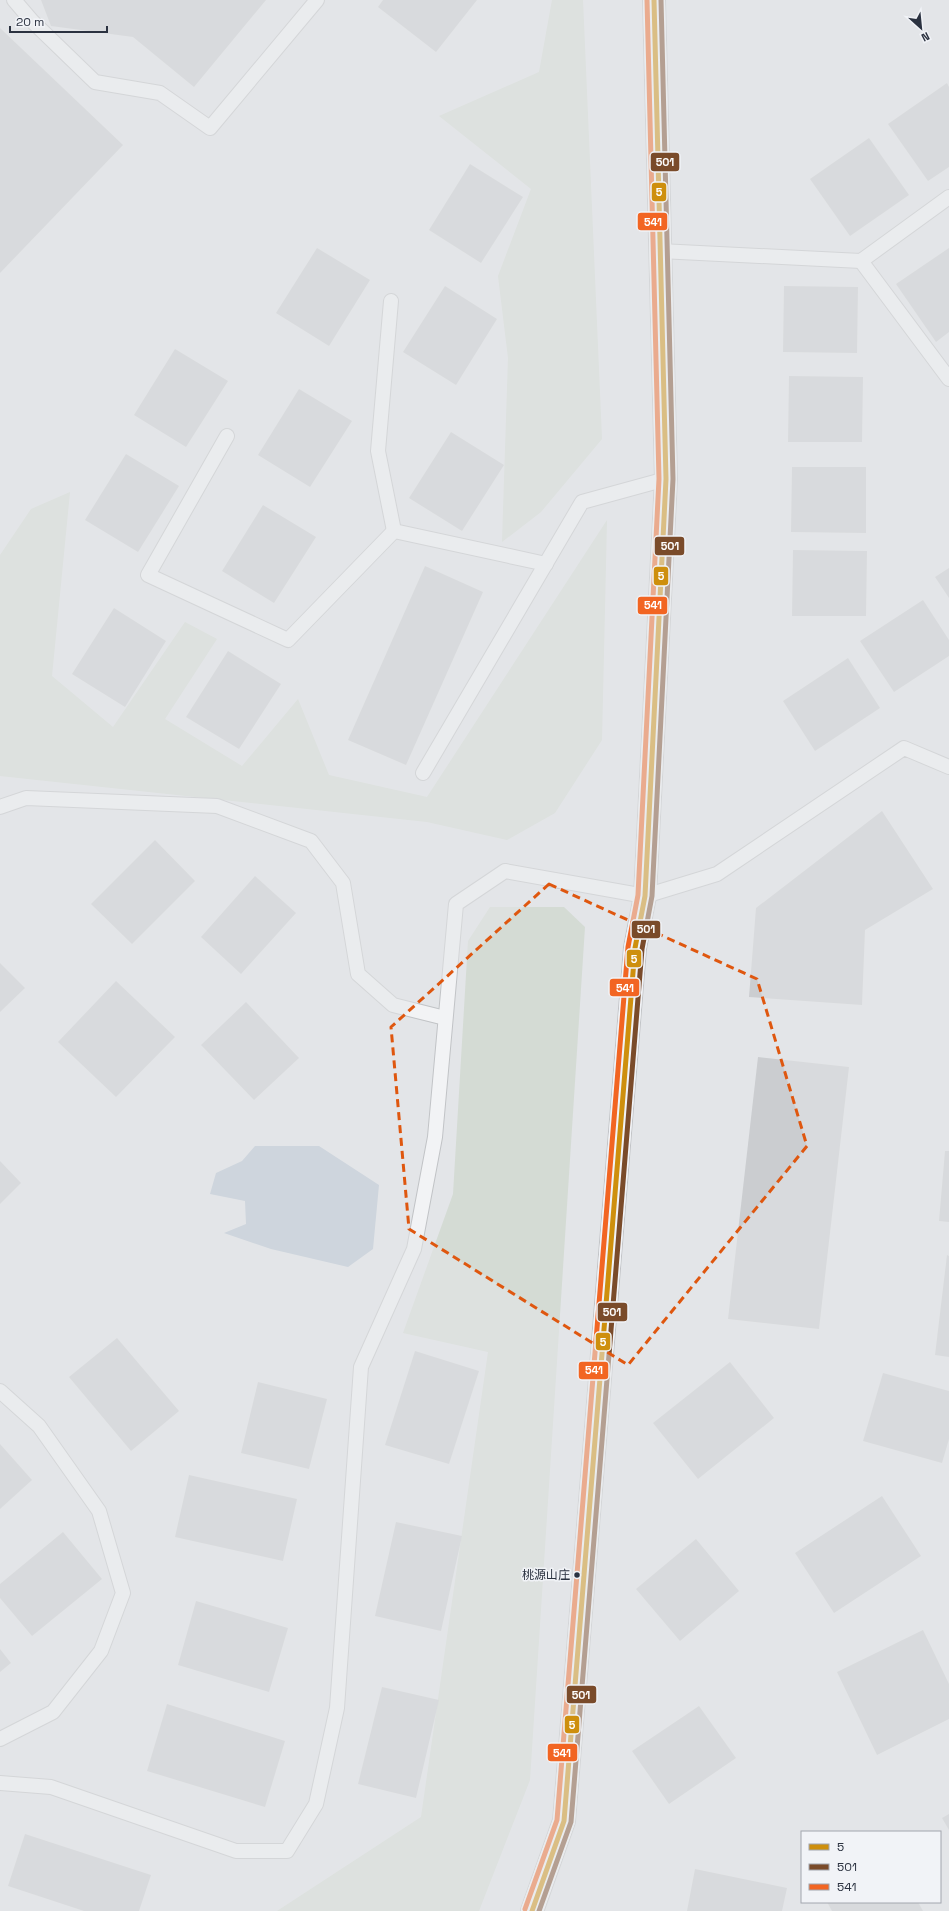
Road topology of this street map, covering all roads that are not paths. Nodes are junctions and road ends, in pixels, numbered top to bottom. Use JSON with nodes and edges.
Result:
{"nodes":[{"id":1,"x":14,"y":0,"type":"edge"},
{"id":2,"x":317,"y":0,"type":"edge"},
{"id":3,"x":654,"y":0,"type":"edge"},
{"id":4,"x":949,"y":197,"type":"edge"},
{"id":5,"x":660,"y":252,"type":"junction"},
{"id":6,"x":861,"y":261,"type":"junction"},
{"id":7,"x":391,"y":301,"type":"dead end"},
{"id":8,"x":949,"y":379,"type":"edge"},
{"id":9,"x":227,"y":436,"type":"dead end"},
{"id":10,"x":666,"y":479,"type":"junction"},
{"id":11,"x":394,"y":531,"type":"junction"},
{"id":12,"x":546,"y":564,"type":"junction"},
{"id":13,"x":949,"y":767,"type":"edge"},
{"id":14,"x":424,"y":773,"type":"dead end"},
{"id":15,"x":0,"y":807,"type":"edge"},
{"id":16,"x":644,"y":896,"type":"junction"},
{"id":17,"x":446,"y":1018,"type":"junction"},
{"id":18,"x":0,"y":1391,"type":"edge"},
{"id":19,"x":0,"y":1739,"type":"edge"},
{"id":20,"x":0,"y":1782,"type":"edge"},
{"id":21,"x":532,"y":1911,"type":"edge"}],
"edges":[{"from":1,"to":2,"type":"lane"},
{"from":3,"to":5,"type":"main road"},
{"from":4,"to":6,"type":"lane"},
{"from":5,"to":6,"type":"lane"},
{"from":5,"to":10,"type":"main road"},
{"from":6,"to":8,"type":"lane"},
{"from":7,"to":11,"type":"lane"},
{"from":9,"to":11,"type":"lane"},
{"from":10,"to":12,"type":"lane"},
{"from":10,"to":16,"type":"main road"},
{"from":11,"to":12,"type":"lane"},
{"from":12,"to":14,"type":"lane"},
{"from":13,"to":16,"type":"lane"},
{"from":15,"to":17,"type":"lane"},
{"from":16,"to":17,"type":"lane"},
{"from":16,"to":21,"type":"main road"},
{"from":17,"to":20,"type":"lane"},
{"from":18,"to":19,"type":"lane"}]}
